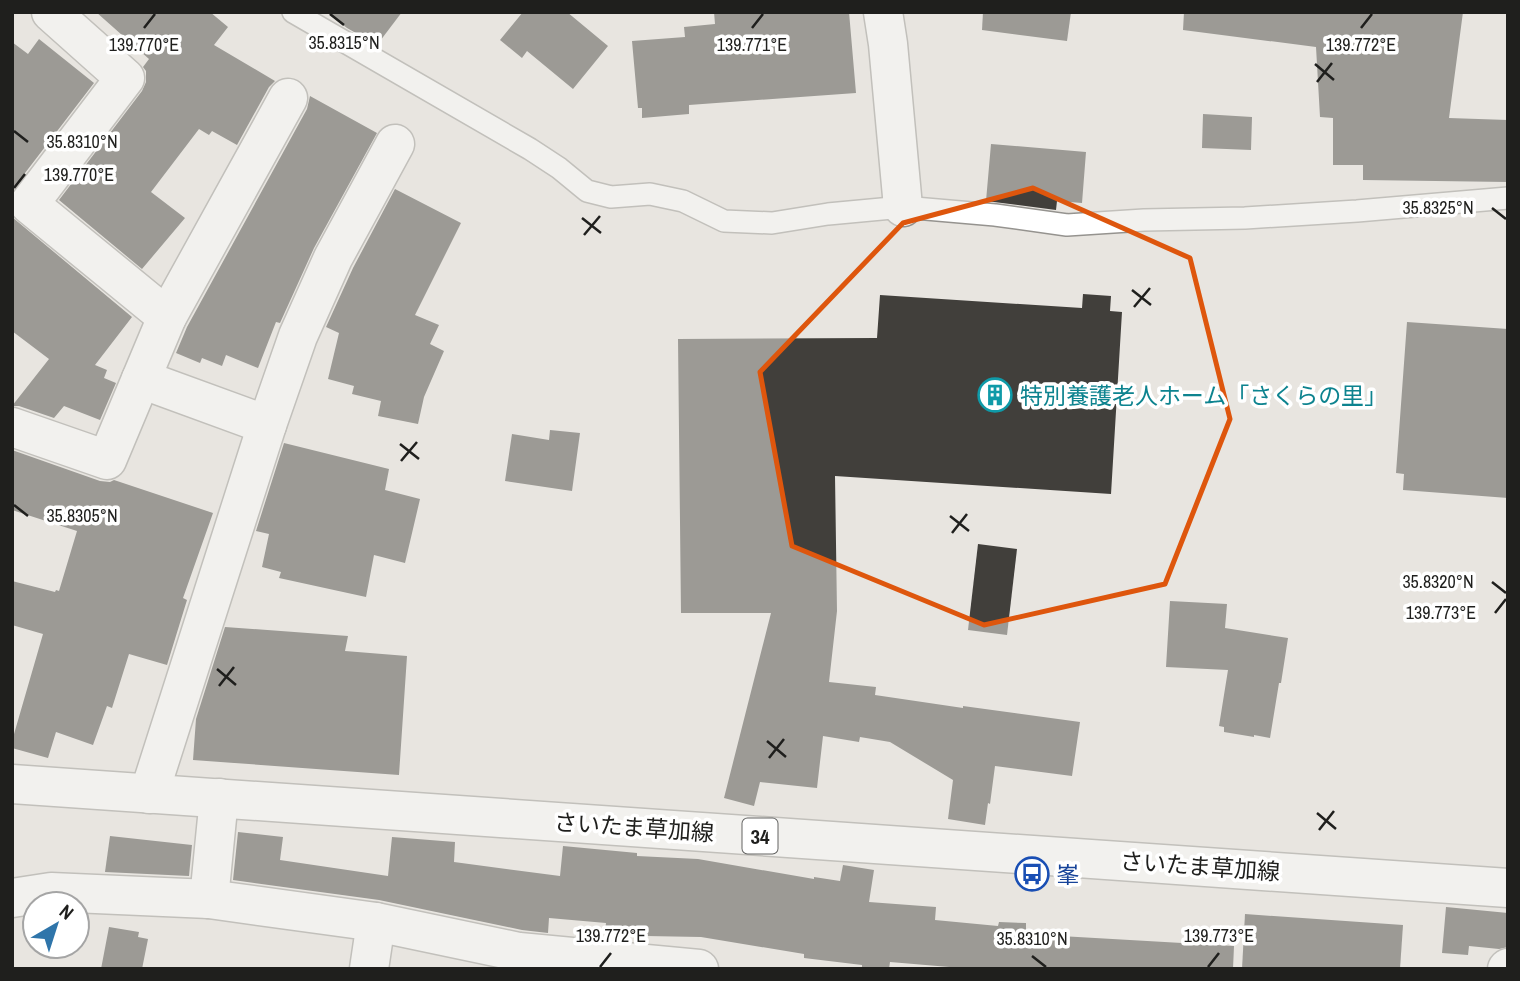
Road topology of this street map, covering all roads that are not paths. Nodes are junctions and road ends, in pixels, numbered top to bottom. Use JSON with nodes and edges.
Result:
{"nodes":[{"id":1,"x":51,"y":12,"type":"edge"},
{"id":2,"x":293,"y":12,"type":"edge"},
{"id":3,"x":883,"y":12,"type":"edge"},
{"id":4,"x":288,"y":98,"type":"dead end"},
{"id":5,"x":396,"y":144,"type":"dead end"},
{"id":6,"x":1508,"y":198,"type":"edge"},
{"id":7,"x":903,"y":206,"type":"junction"},
{"id":8,"x":167,"y":317,"type":"junction"},
{"id":9,"x":141,"y":379,"type":"junction"},
{"id":10,"x":267,"y":425,"type":"junction"},
{"id":11,"x":12,"y":427,"type":"edge"},
{"id":12,"x":12,"y":784,"type":"edge"},
{"id":13,"x":149,"y":794,"type":"junction"},
{"id":14,"x":219,"y":798,"type":"junction"},
{"id":15,"x":1508,"y":888,"type":"edge"},
{"id":16,"x":12,"y":898,"type":"edge"},
{"id":17,"x":209,"y":899,"type":"junction"},
{"id":18,"x":376,"y":922,"type":"junction"},
{"id":19,"x":693,"y":968,"type":"edge"},
{"id":20,"x":369,"y":969,"type":"edge"}],
"edges":[{"from":1,"to":8,"type":"street"},
{"from":2,"to":7,"type":"lane"},
{"from":3,"to":7,"type":"street"},
{"from":4,"to":8,"type":"street"},
{"from":5,"to":10,"type":"street"},
{"from":6,"to":7,"type":"lane"},
{"from":8,"to":9,"type":"street"},
{"from":9,"to":10,"type":"street"},
{"from":9,"to":11,"type":"street"},
{"from":10,"to":13,"type":"street"},
{"from":12,"to":13,"type":"street","name":"さいたま草加線","number":"34"},
{"from":13,"to":14,"type":"street","name":"さいたま草加線","number":"34"},
{"from":14,"to":15,"type":"street","name":"さいたま草加線","number":"34"},
{"from":14,"to":17,"type":"street"},
{"from":16,"to":17,"type":"street"},
{"from":17,"to":18,"type":"street"},
{"from":18,"to":19,"type":"street"},
{"from":18,"to":20,"type":"street"}]}
